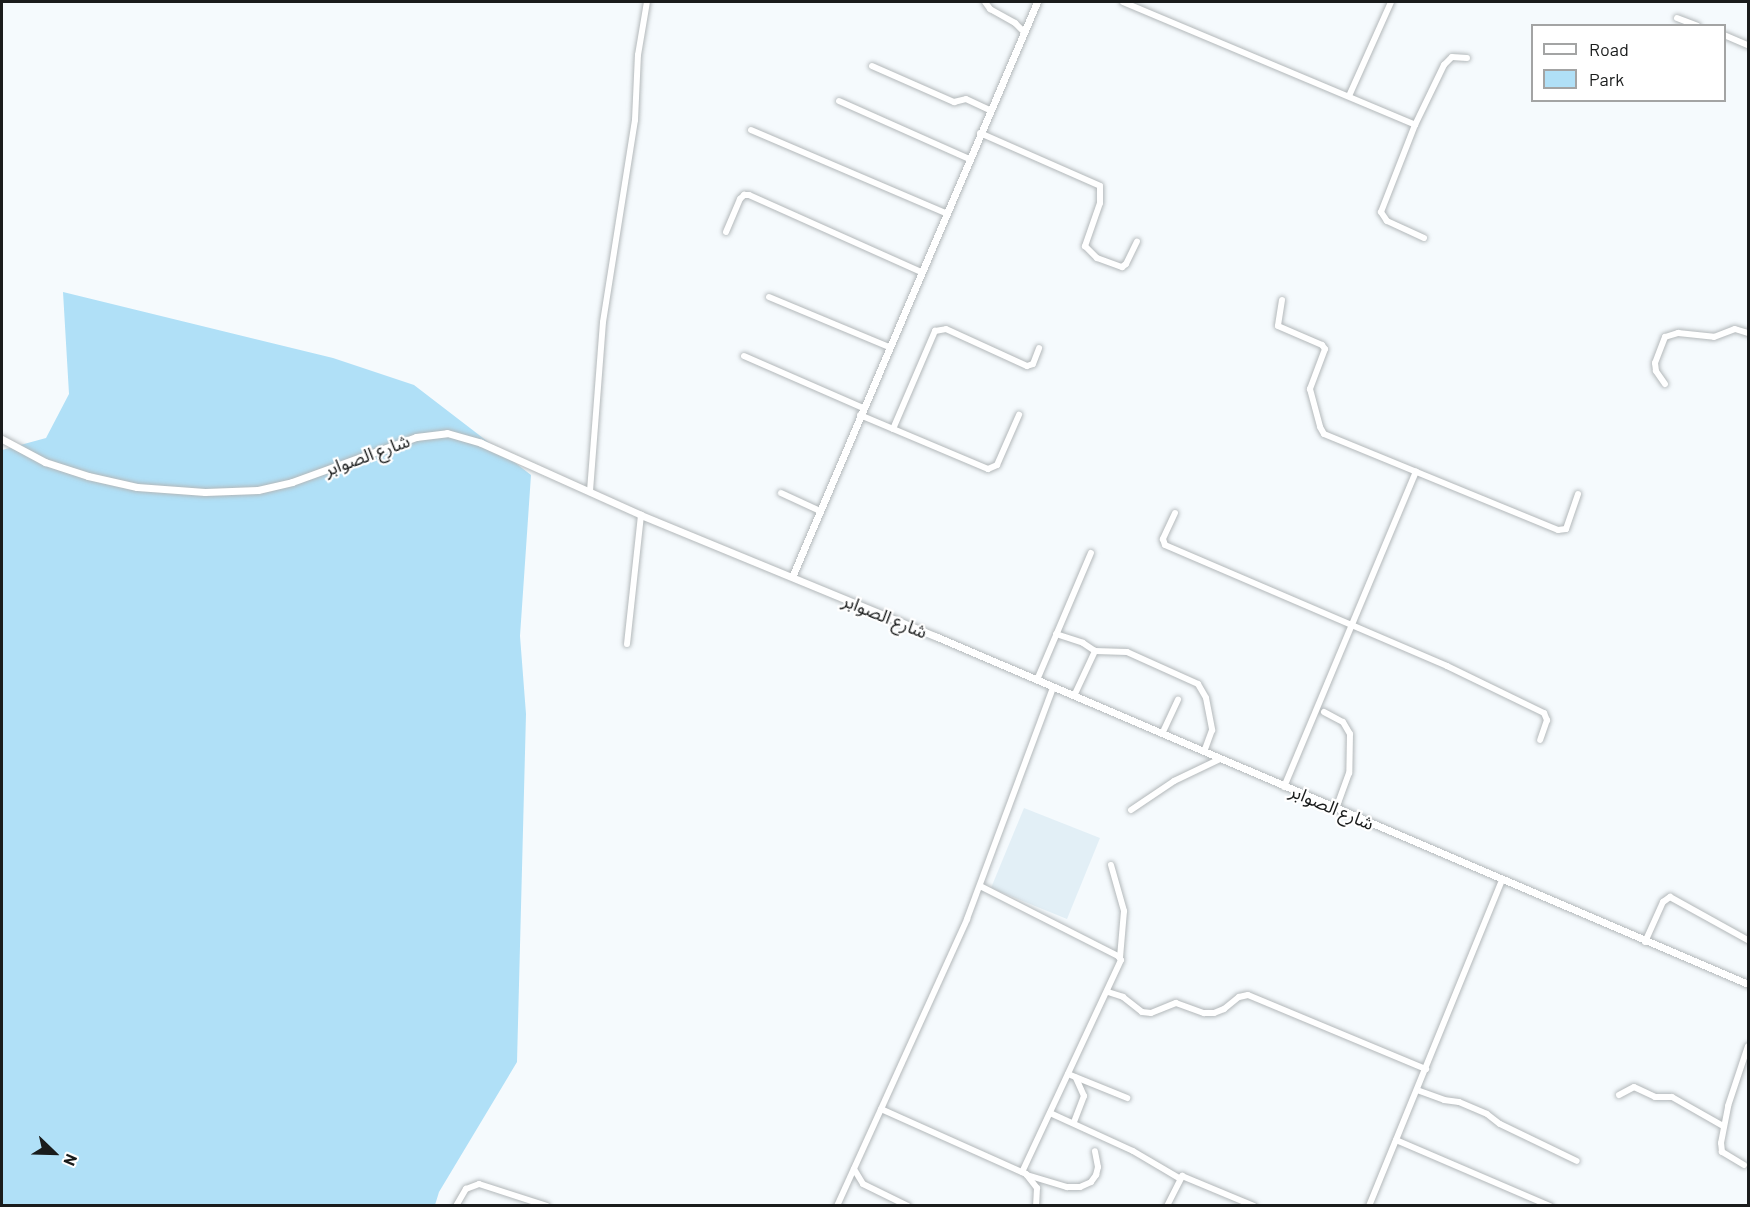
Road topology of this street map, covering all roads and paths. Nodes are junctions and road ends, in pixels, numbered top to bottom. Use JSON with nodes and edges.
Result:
{"nodes":[{"id":1,"x":648,"y":2,"type":"edge"},
{"id":2,"x":985,"y":2,"type":"edge"},
{"id":3,"x":1037,"y":2,"type":"edge"},
{"id":4,"x":1123,"y":2,"type":"edge"},
{"id":5,"x":1391,"y":2,"type":"edge"},
{"id":6,"x":1677,"y":18,"type":"dead end"},
{"id":7,"x":1693,"y":24,"type":"edge"},
{"id":8,"x":1024,"y":32,"type":"junction"},
{"id":9,"x":1726,"y":36,"type":"edge"},
{"id":10,"x":1749,"y":45,"type":"edge"},
{"id":11,"x":1467,"y":58,"type":"dead end"},
{"id":12,"x":872,"y":66,"type":"dead end"},
{"id":13,"x":1350,"y":96,"type":"junction"},
{"id":14,"x":839,"y":101,"type":"dead end"},
{"id":15,"x":990,"y":110,"type":"junction"},
{"id":16,"x":1416,"y":125,"type":"junction"},
{"id":17,"x":751,"y":130,"type":"dead end"},
{"id":18,"x":980,"y":133,"type":"junction"},
{"id":19,"x":969,"y":159,"type":"junction"},
{"id":20,"x":946,"y":213,"type":"junction"},
{"id":21,"x":726,"y":232,"type":"dead end"},
{"id":22,"x":1424,"y":238,"type":"dead end"},
{"id":23,"x":1137,"y":241,"type":"dead end"},
{"id":24,"x":921,"y":272,"type":"junction"},
{"id":25,"x":769,"y":297,"type":"dead end"},
{"id":26,"x":1282,"y":300,"type":"dead end"},
{"id":27,"x":1749,"y":333,"type":"edge"},
{"id":28,"x":889,"y":347,"type":"junction"},
{"id":29,"x":1039,"y":348,"type":"dead end"},
{"id":30,"x":744,"y":356,"type":"dead end"},
{"id":31,"x":1665,"y":384,"type":"dead end"},
{"id":32,"x":862,"y":412,"type":"junction"},
{"id":33,"x":1019,"y":415,"type":"dead end"},
{"id":34,"x":893,"y":429,"type":"junction"},
{"id":35,"x":2,"y":439,"type":"edge"},
{"id":36,"x":1416,"y":471,"type":"junction"},
{"id":37,"x":590,"y":491,"type":"junction"},
{"id":38,"x":781,"y":493,"type":"dead end"},
{"id":39,"x":1578,"y":494,"type":"dead end"},
{"id":40,"x":820,"y":511,"type":"junction"},
{"id":41,"x":1175,"y":513,"type":"dead end"},
{"id":42,"x":641,"y":515,"type":"junction"},
{"id":43,"x":1091,"y":553,"type":"dead end"},
{"id":44,"x":792,"y":577,"type":"junction"},
{"id":45,"x":1352,"y":625,"type":"junction"},
{"id":46,"x":1056,"y":634,"type":"junction"},
{"id":47,"x":627,"y":644,"type":"dead end"},
{"id":48,"x":1095,"y":651,"type":"junction"},
{"id":49,"x":1036,"y":680,"type":"junction"},
{"id":50,"x":1053,"y":688,"type":"junction"},
{"id":51,"x":1074,"y":696,"type":"junction"},
{"id":52,"x":1178,"y":700,"type":"dead end"},
{"id":53,"x":1324,"y":712,"type":"dead end"},
{"id":54,"x":1162,"y":734,"type":"junction"},
{"id":55,"x":1539,"y":740,"type":"dead end"},
{"id":56,"x":1204,"y":752,"type":"junction"},
{"id":57,"x":1220,"y":759,"type":"junction"},
{"id":58,"x":1284,"y":787,"type":"junction"},
{"id":59,"x":1336,"y":809,"type":"junction"},
{"id":60,"x":1131,"y":810,"type":"dead end"},
{"id":61,"x":1111,"y":865,"type":"dead end"},
{"id":62,"x":1502,"y":880,"type":"junction"},
{"id":63,"x":980,"y":886,"type":"junction"},
{"id":64,"x":1749,"y":940,"type":"edge"},
{"id":65,"x":1645,"y":942,"type":"junction"},
{"id":66,"x":1120,"y":958,"type":"junction"},
{"id":67,"x":1749,"y":984,"type":"edge"},
{"id":68,"x":1108,"y":992,"type":"junction"},
{"id":69,"x":1749,"y":1046,"type":"edge"},
{"id":70,"x":1426,"y":1069,"type":"junction"},
{"id":71,"x":1068,"y":1074,"type":"junction"},
{"id":72,"x":1076,"y":1078,"type":"junction"},
{"id":73,"x":1417,"y":1090,"type":"junction"},
{"id":74,"x":1619,"y":1095,"type":"dead end"},
{"id":75,"x":1127,"y":1098,"type":"dead end"},
{"id":76,"x":881,"y":1109,"type":"junction"},
{"id":77,"x":1050,"y":1113,"type":"junction"},
{"id":78,"x":1074,"y":1122,"type":"junction"},
{"id":79,"x":1723,"y":1126,"type":"junction"},
{"id":80,"x":1396,"y":1140,"type":"junction"},
{"id":81,"x":1095,"y":1151,"type":"dead end"},
{"id":82,"x":1577,"y":1161,"type":"dead end"},
{"id":83,"x":1744,"y":1165,"type":"dead end"},
{"id":84,"x":854,"y":1169,"type":"junction"},
{"id":85,"x":1024,"y":1173,"type":"junction"},
{"id":86,"x":1179,"y":1178,"type":"junction"},
{"id":87,"x":863,"y":1184,"type":"junction"},
{"id":88,"x":846,"y":1186,"type":"junction"},
{"id":89,"x":456,"y":1206,"type":"edge"},
{"id":90,"x":547,"y":1206,"type":"edge"},
{"id":91,"x":837,"y":1206,"type":"edge"},
{"id":92,"x":908,"y":1206,"type":"edge"},
{"id":93,"x":1036,"y":1206,"type":"edge"},
{"id":94,"x":1167,"y":1206,"type":"edge"},
{"id":95,"x":1254,"y":1206,"type":"edge"},
{"id":96,"x":1369,"y":1206,"type":"edge"},
{"id":97,"x":1550,"y":1206,"type":"edge"}],
"edges":[{"from":1,"to":37,"type":"street"},
{"from":2,"to":8,"type":"street"},
{"from":3,"to":8,"type":"street"},
{"from":4,"to":13,"type":"street"},
{"from":5,"to":13,"type":"street"},
{"from":6,"to":7,"type":"street"},
{"from":8,"to":15,"type":"street"},
{"from":9,"to":10,"type":"street"},
{"from":11,"to":16,"type":"street"},
{"from":12,"to":15,"type":"street"},
{"from":13,"to":16,"type":"street"},
{"from":14,"to":19,"type":"street"},
{"from":15,"to":18,"type":"street"},
{"from":16,"to":22,"type":"street"},
{"from":17,"to":20,"type":"street"},
{"from":18,"to":19,"type":"street"},
{"from":18,"to":23,"type":"street"},
{"from":19,"to":20,"type":"street"},
{"from":20,"to":24,"type":"street"},
{"from":21,"to":24,"type":"street"},
{"from":24,"to":28,"type":"street"},
{"from":25,"to":28,"type":"street"},
{"from":26,"to":36,"type":"street"},
{"from":27,"to":31,"type":"street"},
{"from":28,"to":32,"type":"street"},
{"from":29,"to":34,"type":"street"},
{"from":30,"to":32,"type":"street"},
{"from":32,"to":34,"type":"street"},
{"from":32,"to":40,"type":"street"},
{"from":33,"to":34,"type":"street"},
{"from":35,"to":37,"type":"street","name":"شارع الصوابر"},
{"from":36,"to":39,"type":"street"},
{"from":36,"to":45,"type":"street"},
{"from":37,"to":42,"type":"street","name":"شارع الصوابر"},
{"from":38,"to":40,"type":"street"},
{"from":40,"to":44,"type":"street"},
{"from":41,"to":45,"type":"street"},
{"from":42,"to":44,"type":"street","name":"شارع الصوابر"},
{"from":42,"to":47,"type":"street"},
{"from":43,"to":46,"type":"street"},
{"from":44,"to":49,"type":"street","name":"شارع الصوابر"},
{"from":45,"to":55,"type":"street"},
{"from":45,"to":58,"type":"street"},
{"from":46,"to":48,"type":"street"},
{"from":46,"to":49,"type":"street"},
{"from":48,"to":51,"type":"street"},
{"from":48,"to":56,"type":"street"},
{"from":49,"to":50,"type":"street","name":"شارع الصوابر"},
{"from":50,"to":51,"type":"street","name":"شارع الصوابر"},
{"from":50,"to":63,"type":"street"},
{"from":51,"to":54,"type":"street","name":"شارع الصوابر"},
{"from":52,"to":54,"type":"street"},
{"from":53,"to":59,"type":"street"},
{"from":54,"to":56,"type":"street","name":"شارع الصوابر"},
{"from":56,"to":57,"type":"street","name":"شارع الصوابر"},
{"from":57,"to":58,"type":"street","name":"شارع الصوابر"},
{"from":57,"to":60,"type":"street"},
{"from":58,"to":59,"type":"street","name":"شارع الصوابر"},
{"from":59,"to":62,"type":"street","name":"شارع الصوابر"},
{"from":61,"to":66,"type":"street"},
{"from":62,"to":65,"type":"street","name":"شارع الصوابر"},
{"from":62,"to":70,"type":"street"},
{"from":63,"to":66,"type":"street"},
{"from":63,"to":76,"type":"street"},
{"from":64,"to":65,"type":"street"},
{"from":65,"to":67,"type":"street","name":"شارع الصوابر"},
{"from":66,"to":68,"type":"street"},
{"from":68,"to":70,"type":"street"},
{"from":68,"to":71,"type":"street"},
{"from":69,"to":79,"type":"street"},
{"from":70,"to":73,"type":"street"},
{"from":71,"to":72,"type":"street"},
{"from":71,"to":77,"type":"street"},
{"from":72,"to":75,"type":"street"},
{"from":72,"to":78,"type":"street"},
{"from":73,"to":80,"type":"street"},
{"from":73,"to":82,"type":"street"},
{"from":74,"to":79,"type":"street"},
{"from":76,"to":84,"type":"street"},
{"from":76,"to":85,"type":"street"},
{"from":77,"to":78,"type":"street"},
{"from":77,"to":85,"type":"street"},
{"from":78,"to":86,"type":"street"},
{"from":79,"to":83,"type":"street"},
{"from":80,"to":96,"type":"street"},
{"from":80,"to":97,"type":"street"},
{"from":81,"to":85,"type":"street"},
{"from":84,"to":87,"type":"street"},
{"from":84,"to":88,"type":"street"},
{"from":85,"to":93,"type":"street"},
{"from":86,"to":94,"type":"street"},
{"from":86,"to":95,"type":"street"},
{"from":87,"to":88,"type":"street"},
{"from":87,"to":92,"type":"street"},
{"from":88,"to":91,"type":"street"},
{"from":89,"to":90,"type":"street"}]}
